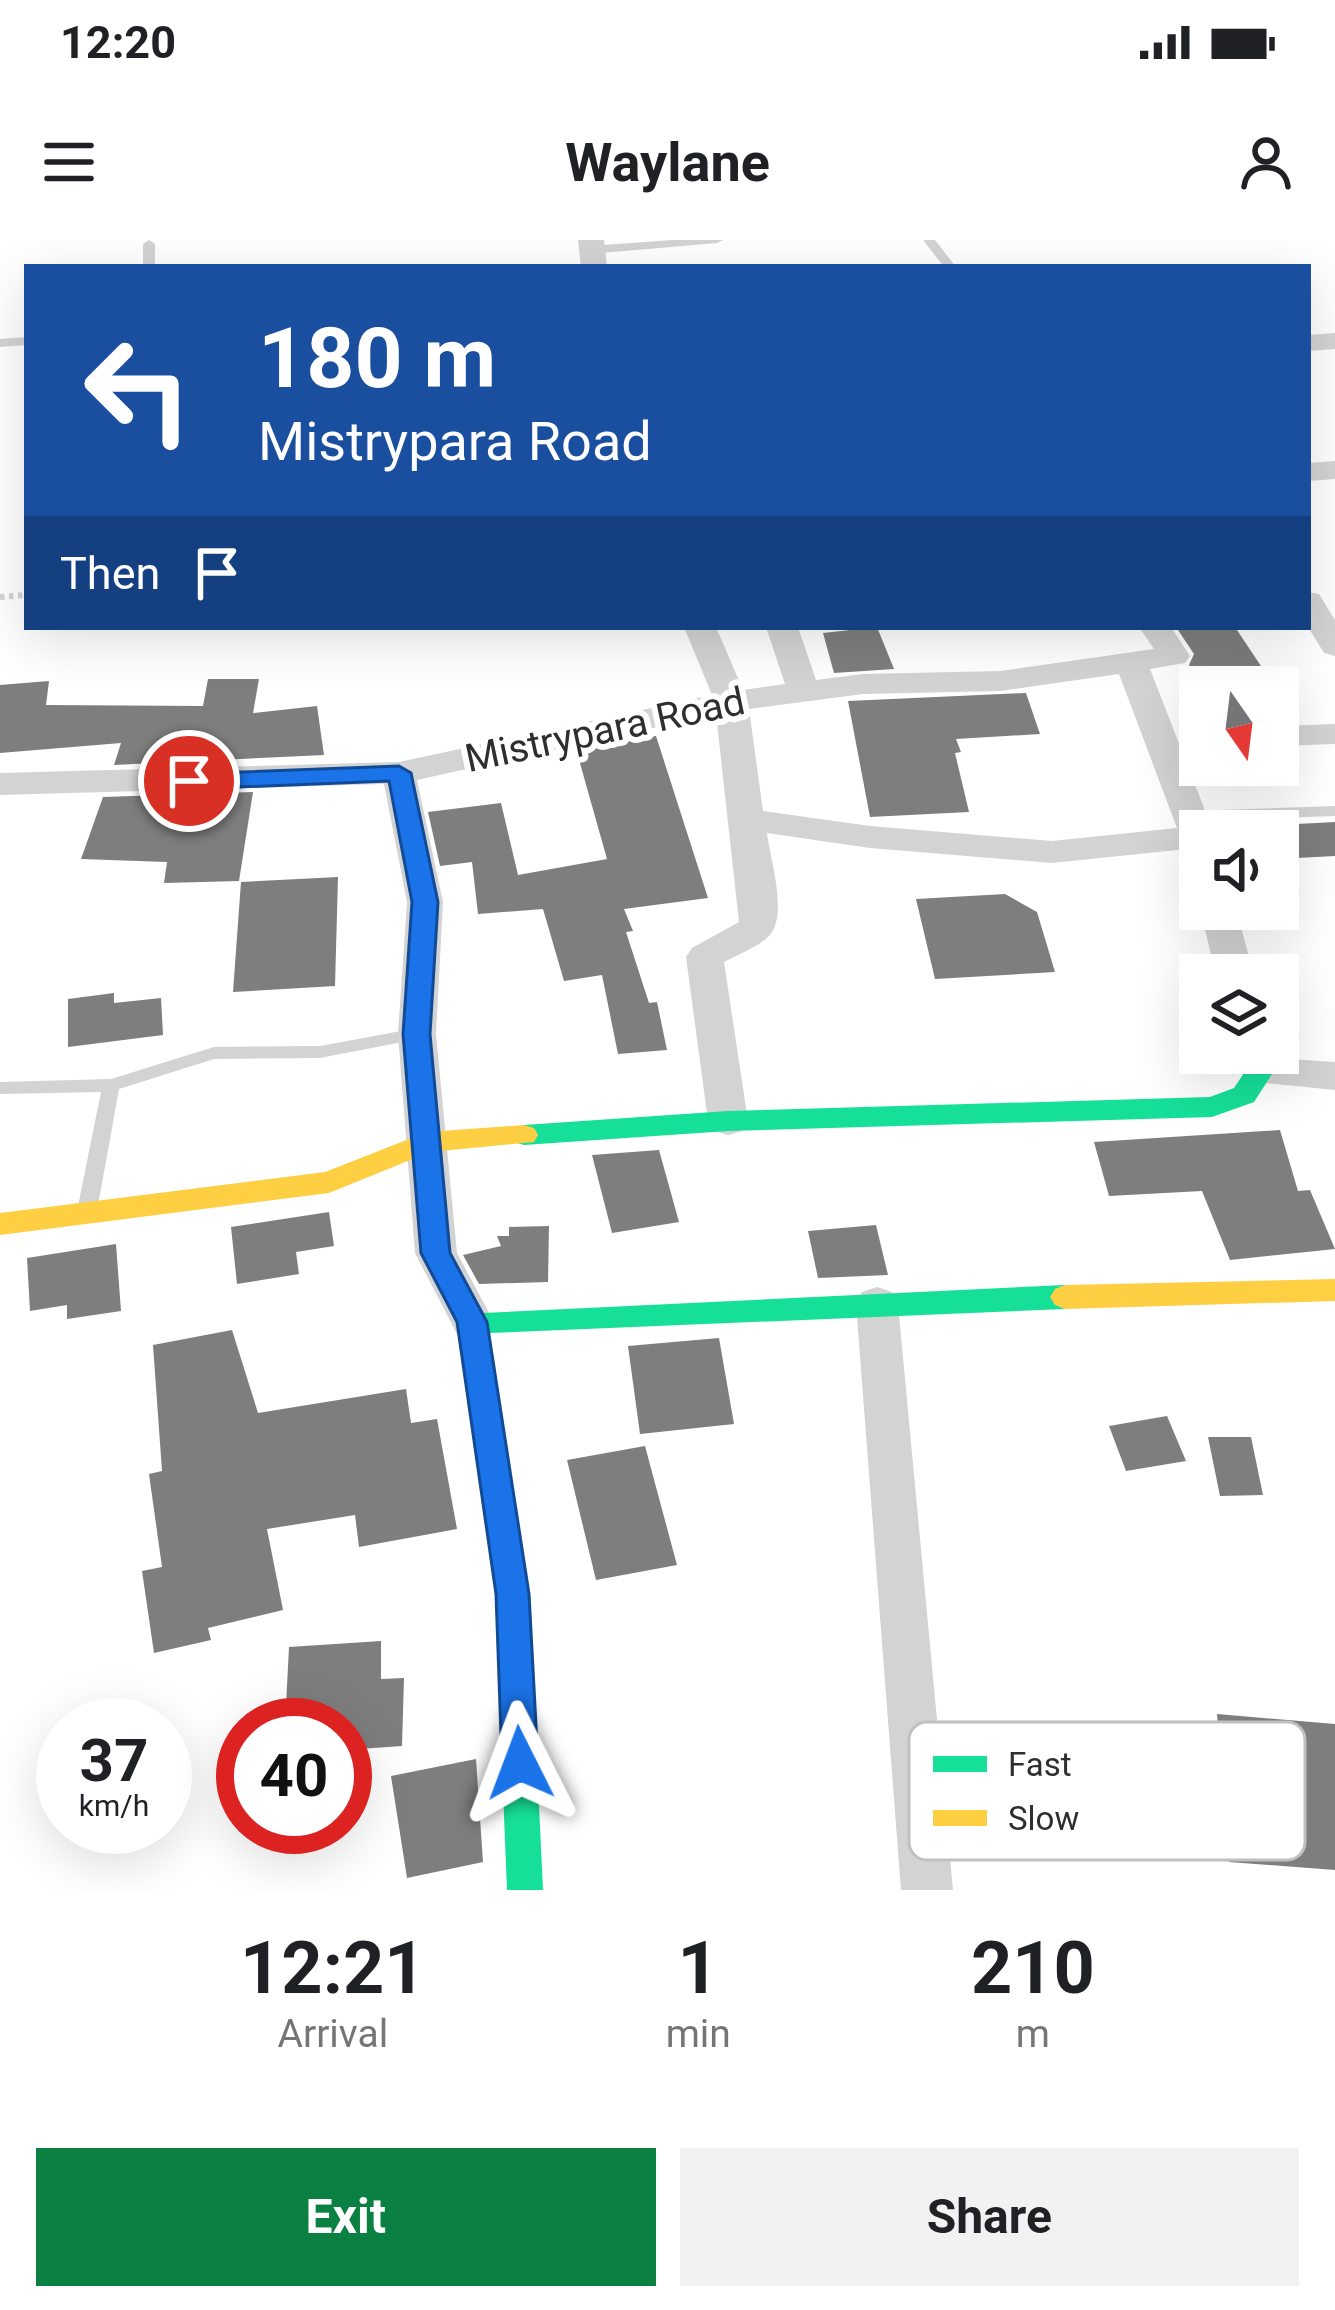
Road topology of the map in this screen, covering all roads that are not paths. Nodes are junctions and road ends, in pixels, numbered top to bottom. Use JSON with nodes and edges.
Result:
{"nodes":[{"id":1,"x":717,"y":240,"type":"edge"},
{"id":2,"x":928,"y":240,"type":"edge"},
{"id":3,"x":148,"y":244,"type":"dead end"},
{"id":4,"x":592,"y":252,"type":"edge"},
{"id":5,"x":149,"y":264,"type":"edge"},
{"id":6,"x":948,"y":264,"type":"edge"},
{"id":7,"x":1311,"y":606,"type":"edge"},
{"id":8,"x":701,"y":630,"type":"edge"},
{"id":9,"x":783,"y":630,"type":"edge"},
{"id":10,"x":1157,"y":630,"type":"edge"},
{"id":11,"x":1335,"y":646,"type":"edge"},
{"id":12,"x":1132,"y":664,"type":"junction"},
{"id":13,"x":804,"y":692,"type":"junction"},
{"id":14,"x":731,"y":701,"type":"junction"},
{"id":15,"x":1335,"y":734,"type":"edge"},
{"id":16,"x":1299,"y":735,"type":"edge"},
{"id":17,"x":1179,"y":741,"type":"edge"},
{"id":18,"x":1161,"y":742,"type":"junction"},
{"id":19,"x":399,"y":773,"type":"junction"},
{"id":20,"x":0,"y":784,"type":"edge"},
{"id":21,"x":1188,"y":810,"type":"edge"},
{"id":22,"x":1335,"y":811,"type":"edge"},
{"id":23,"x":1299,"y":816,"type":"edge"},
{"id":24,"x":751,"y":820,"type":"junction"},
{"id":25,"x":1179,"y":834,"type":"edge"},
{"id":26,"x":417,"y":1034,"type":"junction"},
{"id":27,"x":1299,"y":1069,"type":"edge"},
{"id":28,"x":1253,"y":1074,"type":"edge"},
{"id":29,"x":1335,"y":1076,"type":"edge"},
{"id":30,"x":111,"y":1085,"type":"junction"},
{"id":31,"x":0,"y":1088,"type":"edge"},
{"id":32,"x":728,"y":1120,"type":"junction"},
{"id":33,"x":427,"y":1142,"type":"junction"},
{"id":34,"x":87,"y":1211,"type":"junction"},
{"id":35,"x":0,"y":1224,"type":"edge"},
{"id":36,"x":1335,"y":1290,"type":"edge"},
{"id":37,"x":877,"y":1304,"type":"junction"},
{"id":38,"x":472,"y":1322,"type":"junction"},
{"id":39,"x":913,"y":1722,"type":"edge"},
{"id":40,"x":924,"y":1860,"type":"edge"},
{"id":41,"x":526,"y":1890,"type":"edge"},
{"id":42,"x":927,"y":1890,"type":"edge"}],
"edges":[{"from":1,"to":4,"type":"lane"},
{"from":2,"to":6,"type":"lane"},
{"from":3,"to":5,"type":"lane"},
{"from":7,"to":11,"type":"street"},
{"from":8,"to":14,"type":"street"},
{"from":9,"to":13,"type":"street"},
{"from":10,"to":12,"type":"street","name":"Mistrypara Road"},
{"from":12,"to":13,"type":"street","name":"Mistrypara Road"},
{"from":12,"to":18,"type":"street"},
{"from":13,"to":14,"type":"street","name":"Mistrypara Road"},
{"from":14,"to":19,"type":"street","name":"Mistrypara Road"},
{"from":14,"to":24,"type":"street"},
{"from":15,"to":16,"type":"street"},
{"from":17,"to":18,"type":"street"},
{"from":18,"to":21,"type":"street"},
{"from":19,"to":20,"type":"street","name":"Mistrypara Road"},
{"from":19,"to":26,"type":"street"},
{"from":22,"to":23,"type":"lane"},
{"from":24,"to":25,"type":"street"},
{"from":24,"to":32,"type":"street"},
{"from":26,"to":30,"type":"lane"},
{"from":26,"to":33,"type":"street"},
{"from":27,"to":29,"type":"street"},
{"from":28,"to":32,"type":"street"},
{"from":30,"to":31,"type":"lane"},
{"from":30,"to":34,"type":"lane"},
{"from":32,"to":33,"type":"street"},
{"from":33,"to":34,"type":"street"},
{"from":33,"to":38,"type":"street"},
{"from":34,"to":35,"type":"street"},
{"from":36,"to":37,"type":"street"},
{"from":37,"to":38,"type":"street"},
{"from":37,"to":39,"type":"street"},
{"from":38,"to":41,"type":"street"},
{"from":40,"to":42,"type":"street"}]}
